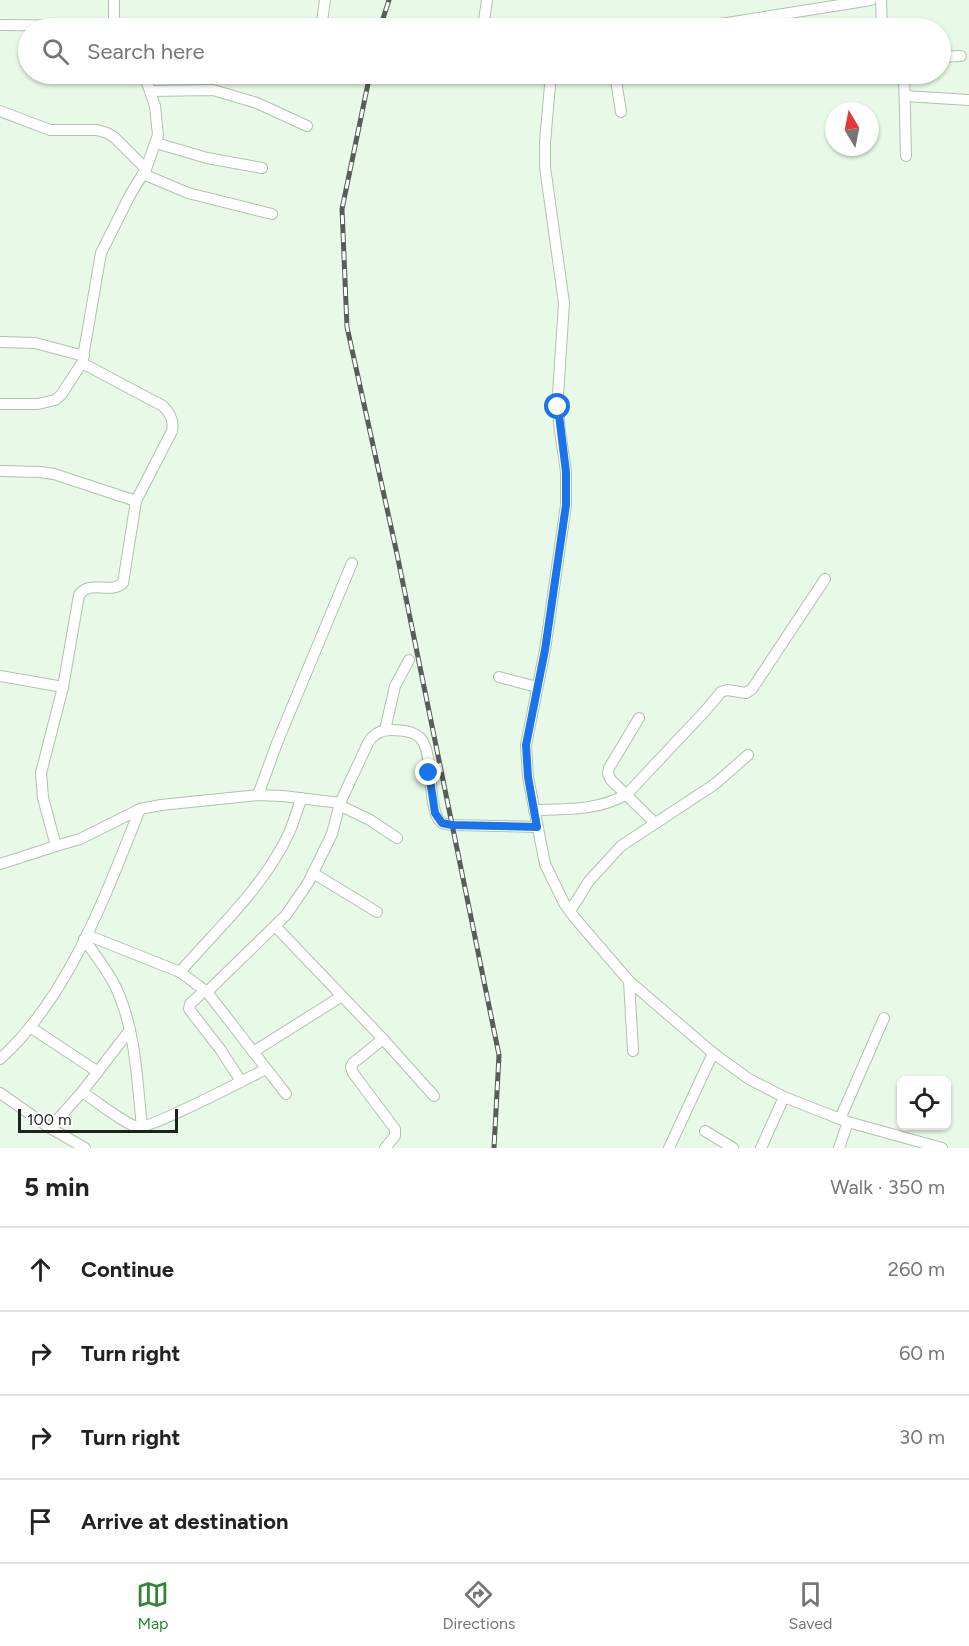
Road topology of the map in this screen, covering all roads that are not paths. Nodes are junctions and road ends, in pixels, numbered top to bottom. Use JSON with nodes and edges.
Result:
{"nodes":[{"id":1,"x":114,"y":0,"type":"edge"},
{"id":2,"x":325,"y":0,"type":"edge"},
{"id":3,"x":487,"y":0,"type":"edge"},
{"id":4,"x":871,"y":0,"type":"edge"},
{"id":5,"x":881,"y":0,"type":"edge"},
{"id":6,"x":811,"y":5,"type":"edge"},
{"id":7,"x":114,"y":18,"type":"edge"},
{"id":8,"x":322,"y":18,"type":"edge"},
{"id":9,"x":484,"y":18,"type":"edge"},
{"id":10,"x":748,"y":18,"type":"edge"},
{"id":11,"x":882,"y":18,"type":"edge"},
{"id":12,"x":0,"y":25,"type":"edge"},
{"id":13,"x":18,"y":25,"type":"edge"},
{"id":14,"x":951,"y":56,"type":"edge"},
{"id":15,"x":961,"y":56,"type":"dead end"},
{"id":16,"x":148,"y":84,"type":"edge"},
{"id":17,"x":550,"y":84,"type":"edge"},
{"id":18,"x":617,"y":84,"type":"edge"},
{"id":19,"x":904,"y":84,"type":"edge"},
{"id":20,"x":150,"y":91,"type":"junction"},
{"id":21,"x":905,"y":96,"type":"junction"},
{"id":22,"x":969,"y":100,"type":"edge"},
{"id":23,"x":0,"y":111,"type":"edge"},
{"id":24,"x":621,"y":112,"type":"dead end"},
{"id":25,"x":307,"y":126,"type":"dead end"},
{"id":26,"x":156,"y":144,"type":"junction"},
{"id":27,"x":906,"y":156,"type":"dead end"},
{"id":28,"x":262,"y":168,"type":"dead end"},
{"id":29,"x":144,"y":172,"type":"junction"},
{"id":30,"x":272,"y":214,"type":"dead end"},
{"id":31,"x":0,"y":342,"type":"edge"},
{"id":32,"x":83,"y":360,"type":"junction"},
{"id":33,"x":0,"y":404,"type":"edge"},
{"id":34,"x":0,"y":471,"type":"edge"},
{"id":35,"x":136,"y":501,"type":"junction"},
{"id":36,"x":352,"y":563,"type":"dead end"},
{"id":37,"x":825,"y":579,"type":"dead end"},
{"id":38,"x":409,"y":660,"type":"dead end"},
{"id":39,"x":0,"y":676,"type":"edge"},
{"id":40,"x":500,"y":677,"type":"dead end"},
{"id":41,"x":63,"y":687,"type":"junction"},
{"id":42,"x":537,"y":687,"type":"junction"},
{"id":43,"x":639,"y":718,"type":"dead end"},
{"id":44,"x":385,"y":730,"type":"junction"},
{"id":45,"x":748,"y":755,"type":"dead end"},
{"id":46,"x":627,"y":794,"type":"junction"},
{"id":47,"x":258,"y":795,"type":"junction"},
{"id":48,"x":302,"y":798,"type":"junction"},
{"id":49,"x":340,"y":804,"type":"junction"},
{"id":50,"x":140,"y":809,"type":"junction"},
{"id":51,"x":534,"y":810,"type":"junction"},
{"id":52,"x":655,"y":824,"type":"junction"},
{"id":53,"x":537,"y":827,"type":"junction"},
{"id":54,"x":397,"y":838,"type":"dead end"},
{"id":55,"x":56,"y":846,"type":"junction"},
{"id":56,"x":0,"y":864,"type":"edge"},
{"id":57,"x":313,"y":873,"type":"junction"},
{"id":58,"x":570,"y":911,"type":"junction"},
{"id":59,"x":377,"y":912,"type":"dead end"},
{"id":60,"x":275,"y":926,"type":"junction"},
{"id":61,"x":86,"y":937,"type":"junction"},
{"id":62,"x":180,"y":972,"type":"junction"},
{"id":63,"x":629,"y":981,"type":"junction"},
{"id":64,"x":205,"y":992,"type":"junction"},
{"id":65,"x":342,"y":996,"type":"junction"},
{"id":66,"x":884,"y":1018,"type":"dead end"},
{"id":67,"x":30,"y":1027,"type":"junction"},
{"id":68,"x":130,"y":1030,"type":"junction"},
{"id":69,"x":383,"y":1039,"type":"junction"},
{"id":70,"x":633,"y":1051,"type":"dead end"},
{"id":71,"x":253,"y":1052,"type":"junction"},
{"id":72,"x":713,"y":1053,"type":"junction"},
{"id":73,"x":0,"y":1059,"type":"edge"},
{"id":74,"x":266,"y":1069,"type":"junction"},
{"id":75,"x":98,"y":1072,"type":"junction"},
{"id":76,"x":240,"y":1081,"type":"junction"},
{"id":77,"x":82,"y":1092,"type":"junction"},
{"id":78,"x":0,"y":1093,"type":"edge"},
{"id":79,"x":286,"y":1094,"type":"dead end"},
{"id":80,"x":434,"y":1096,"type":"dead end"},
{"id":81,"x":784,"y":1097,"type":"junction"},
{"id":82,"x":844,"y":1120,"type":"junction"},
{"id":83,"x":142,"y":1127,"type":"junction"},
{"id":84,"x":50,"y":1128,"type":"junction"},
{"id":85,"x":705,"y":1131,"type":"dead end"},
{"id":86,"x":85,"y":1148,"type":"edge"},
{"id":87,"x":385,"y":1148,"type":"edge"},
{"id":88,"x":669,"y":1148,"type":"edge"},
{"id":89,"x":733,"y":1148,"type":"edge"},
{"id":90,"x":761,"y":1148,"type":"edge"},
{"id":91,"x":839,"y":1148,"type":"edge"},
{"id":92,"x":942,"y":1148,"type":"edge"}],
"edges":[{"from":1,"to":7,"type":"street"},
{"from":2,"to":8,"type":"street"},
{"from":3,"to":9,"type":"street"},
{"from":4,"to":6,"type":"street"},
{"from":5,"to":11,"type":"street"},
{"from":6,"to":10,"type":"street"},
{"from":12,"to":13,"type":"street"},
{"from":14,"to":15,"type":"street"},
{"from":16,"to":20,"type":"street"},
{"from":17,"to":42,"type":"street"},
{"from":18,"to":24,"type":"street"},
{"from":19,"to":21,"type":"street"},
{"from":20,"to":25,"type":"street"},
{"from":20,"to":26,"type":"street"},
{"from":21,"to":22,"type":"street"},
{"from":21,"to":27,"type":"street"},
{"from":23,"to":29,"type":"street"},
{"from":26,"to":28,"type":"street"},
{"from":26,"to":29,"type":"street"},
{"from":29,"to":30,"type":"street"},
{"from":29,"to":32,"type":"street"},
{"from":31,"to":32,"type":"street"},
{"from":32,"to":33,"type":"street"},
{"from":32,"to":35,"type":"street"},
{"from":34,"to":35,"type":"street"},
{"from":35,"to":41,"type":"street"},
{"from":36,"to":47,"type":"street"},
{"from":37,"to":46,"type":"street"},
{"from":38,"to":44,"type":"street"},
{"from":39,"to":41,"type":"street"},
{"from":40,"to":42,"type":"street"},
{"from":41,"to":55,"type":"street"},
{"from":42,"to":51,"type":"street"},
{"from":43,"to":46,"type":"street"},
{"from":44,"to":49,"type":"street"},
{"from":44,"to":53,"type":"street"},
{"from":45,"to":52,"type":"street"},
{"from":46,"to":51,"type":"street"},
{"from":46,"to":52,"type":"street"},
{"from":47,"to":48,"type":"street"},
{"from":47,"to":50,"type":"street"},
{"from":48,"to":49,"type":"street"},
{"from":48,"to":62,"type":"street"},
{"from":49,"to":54,"type":"street"},
{"from":49,"to":57,"type":"street"},
{"from":50,"to":55,"type":"street"},
{"from":50,"to":61,"type":"street"},
{"from":51,"to":53,"type":"street"},
{"from":52,"to":58,"type":"street"},
{"from":53,"to":58,"type":"street"},
{"from":55,"to":56,"type":"street"},
{"from":57,"to":59,"type":"street"},
{"from":57,"to":60,"type":"street"},
{"from":58,"to":63,"type":"street"},
{"from":60,"to":64,"type":"street"},
{"from":60,"to":65,"type":"street"},
{"from":61,"to":62,"type":"street"},
{"from":61,"to":67,"type":"street"},
{"from":61,"to":68,"type":"street"},
{"from":62,"to":64,"type":"street"},
{"from":63,"to":70,"type":"street"},
{"from":63,"to":72,"type":"street"},
{"from":64,"to":71,"type":"street"},
{"from":64,"to":76,"type":"street"},
{"from":65,"to":69,"type":"street"},
{"from":65,"to":71,"type":"street"},
{"from":66,"to":82,"type":"street"},
{"from":67,"to":73,"type":"street"},
{"from":67,"to":75,"type":"street"},
{"from":68,"to":75,"type":"street"},
{"from":68,"to":83,"type":"street"},
{"from":69,"to":80,"type":"street"},
{"from":69,"to":87,"type":"street"},
{"from":71,"to":74,"type":"street"},
{"from":72,"to":81,"type":"street"},
{"from":72,"to":88,"type":"street"},
{"from":74,"to":76,"type":"street"},
{"from":74,"to":79,"type":"street"},
{"from":75,"to":77,"type":"street"},
{"from":76,"to":83,"type":"street"},
{"from":77,"to":83,"type":"street"},
{"from":77,"to":84,"type":"street"},
{"from":78,"to":84,"type":"street"},
{"from":81,"to":82,"type":"street"},
{"from":81,"to":90,"type":"street"},
{"from":82,"to":91,"type":"street"},
{"from":82,"to":92,"type":"street"},
{"from":84,"to":86,"type":"street"},
{"from":85,"to":89,"type":"street"}]}
